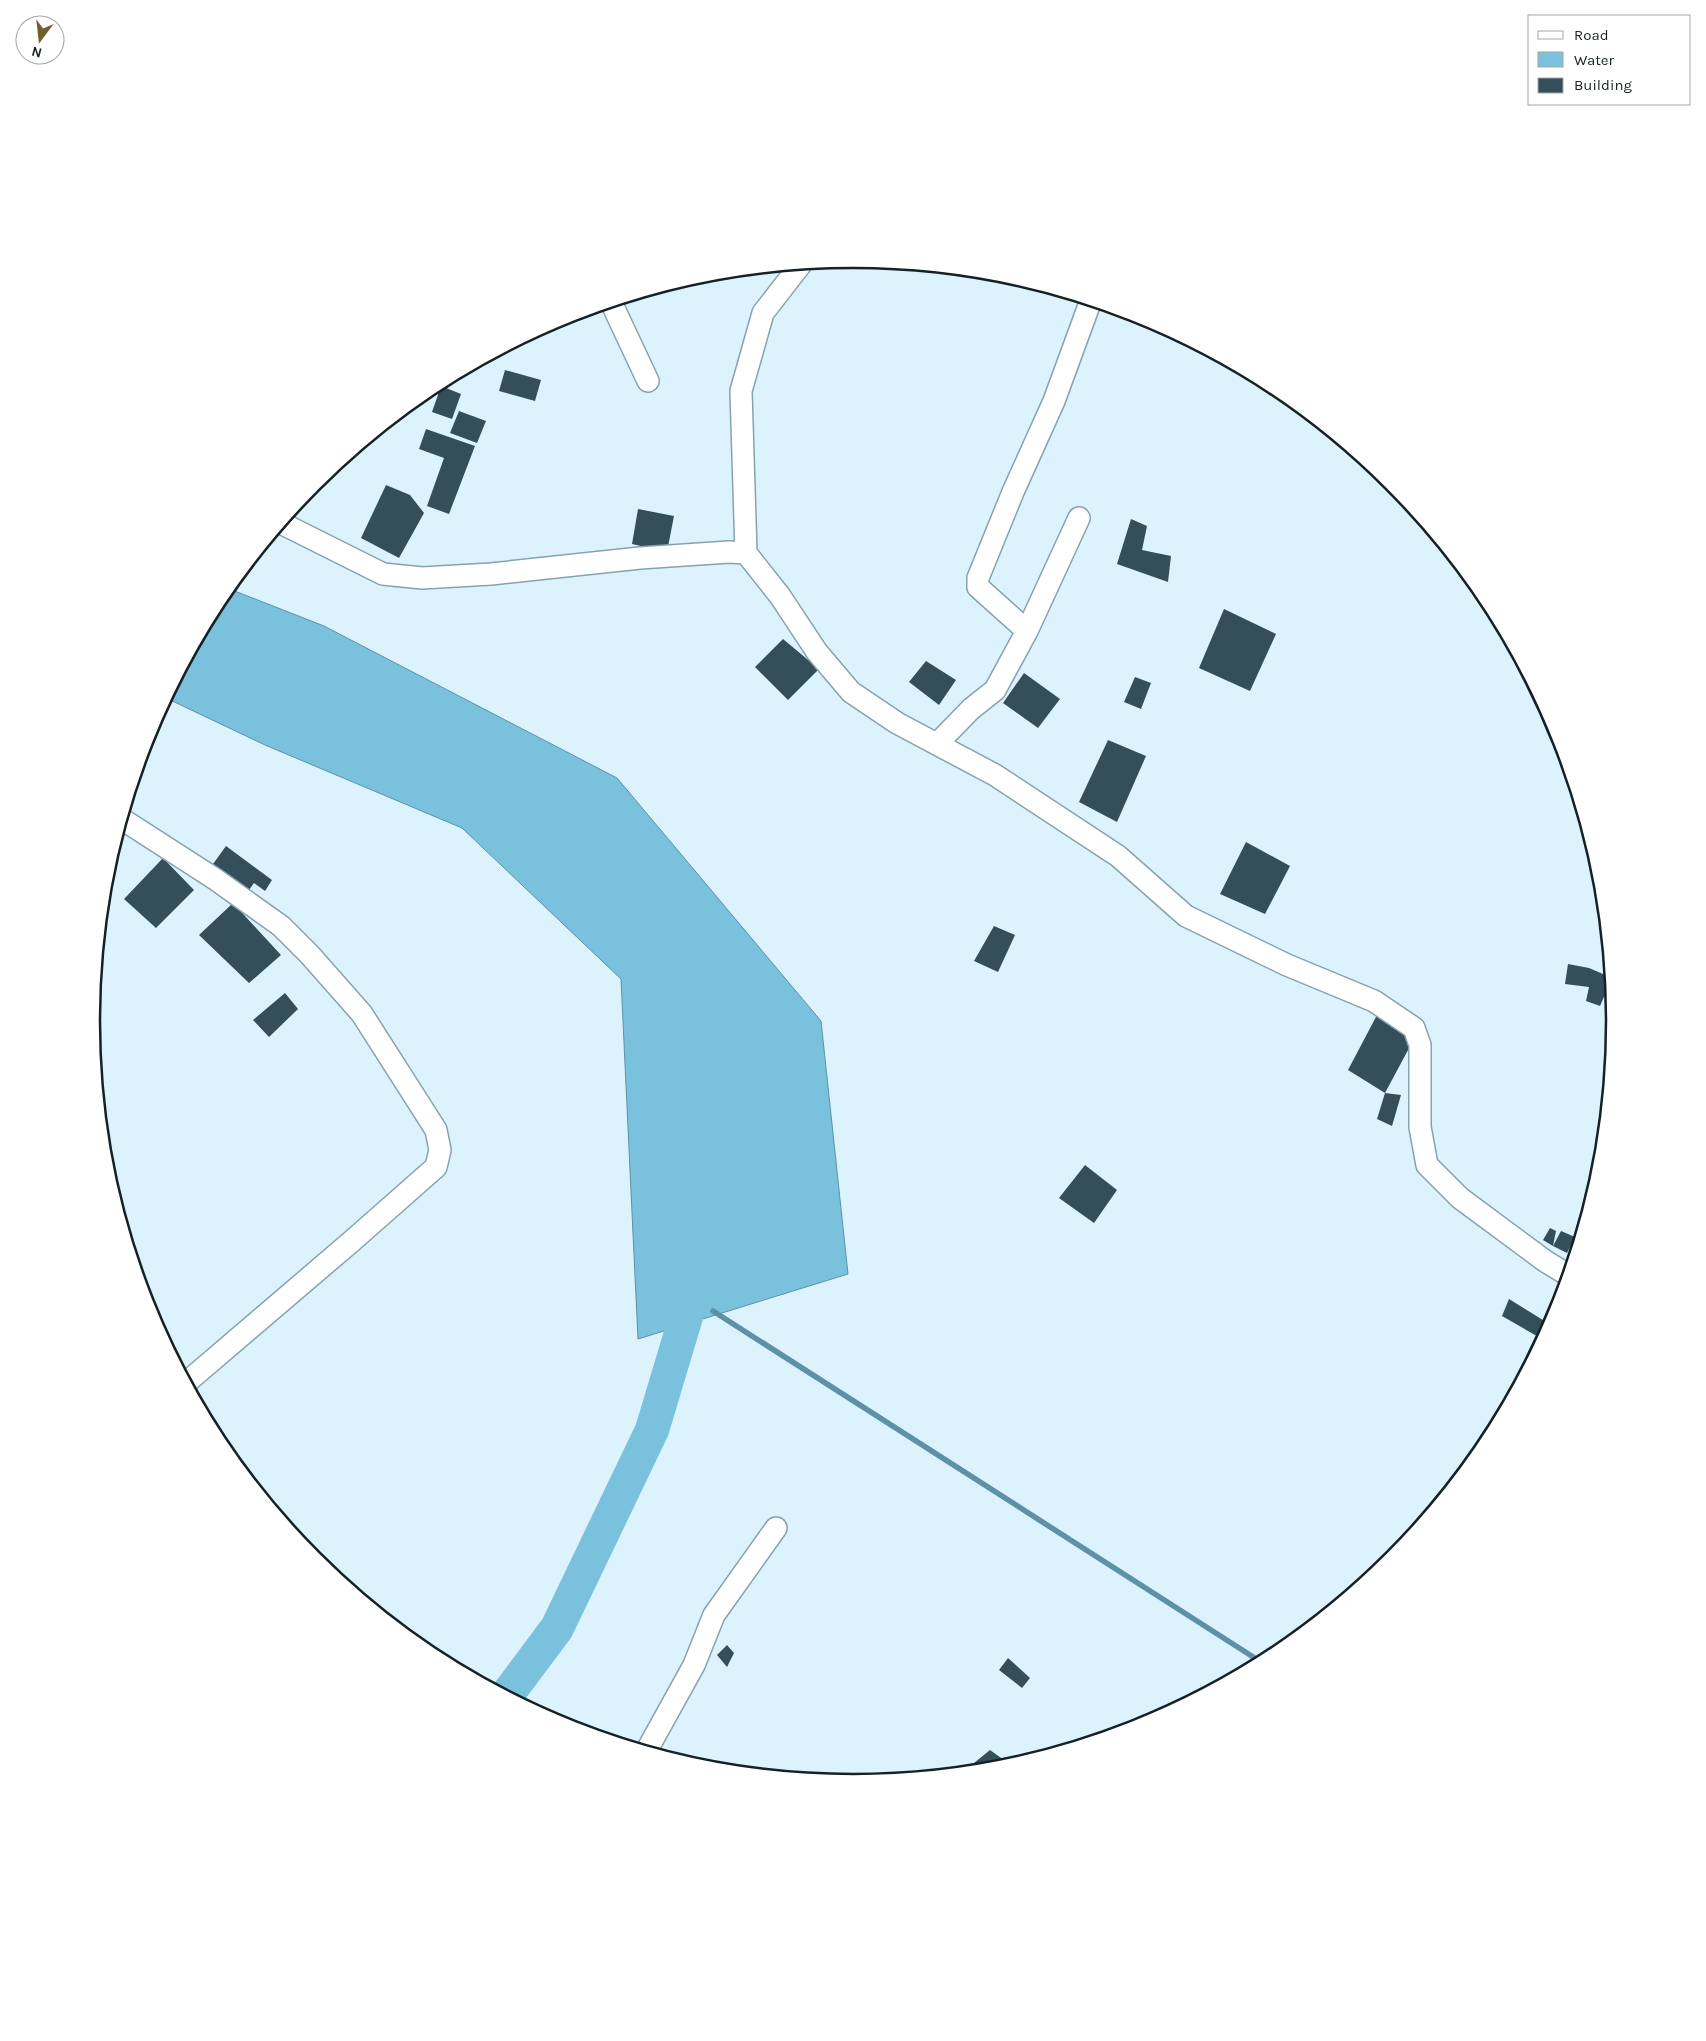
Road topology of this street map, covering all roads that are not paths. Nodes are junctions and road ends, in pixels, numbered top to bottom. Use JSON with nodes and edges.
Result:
{"nodes":[{"id":1,"x":797,"y":270,"type":"edge"},
{"id":2,"x":1089,"y":305,"type":"edge"},
{"id":3,"x":613,"y":306,"type":"edge"},
{"id":4,"x":648,"y":381,"type":"dead end"},
{"id":5,"x":1079,"y":518,"type":"dead end"},
{"id":6,"x":286,"y":525,"type":"edge"},
{"id":7,"x":746,"y":553,"type":"junction"},
{"id":8,"x":1027,"y":632,"type":"junction"},
{"id":9,"x":937,"y":744,"type":"junction"},
{"id":10,"x":127,"y":822,"type":"edge"},
{"id":11,"x":1563,"y":1271,"type":"edge"},
{"id":12,"x":191,"y":1378,"type":"edge"},
{"id":13,"x":776,"y":1528,"type":"dead end"},
{"id":14,"x":650,"y":1746,"type":"edge"}],
"edges":[{"from":1,"to":7,"type":"street"},
{"from":2,"to":8,"type":"street"},
{"from":3,"to":4,"type":"street"},
{"from":5,"to":8,"type":"street"},
{"from":6,"to":7,"type":"street"},
{"from":7,"to":9,"type":"street"},
{"from":8,"to":9,"type":"street"},
{"from":9,"to":11,"type":"street"},
{"from":10,"to":12,"type":"street"},
{"from":13,"to":14,"type":"street"}]}
